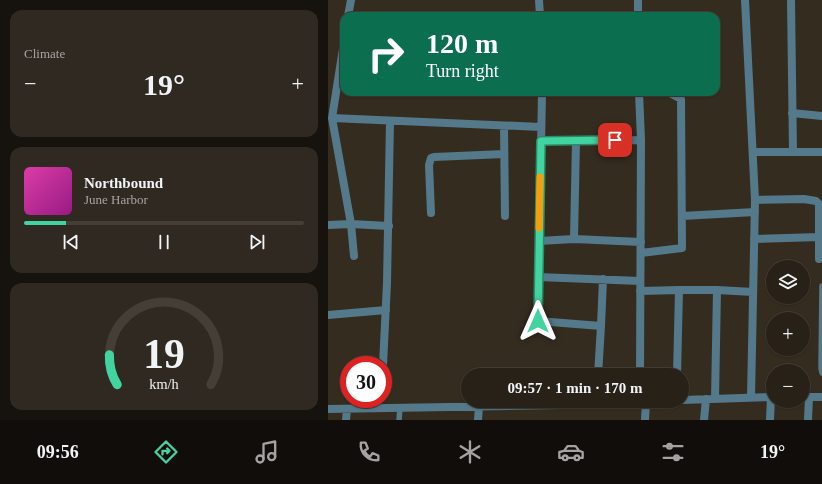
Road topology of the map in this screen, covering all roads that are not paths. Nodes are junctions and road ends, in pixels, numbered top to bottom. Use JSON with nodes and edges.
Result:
{"nodes":[{"id":1,"x":351,"y":0,"type":"edge"},
{"id":2,"x":539,"y":0,"type":"edge"},
{"id":3,"x":638,"y":0,"type":"edge"},
{"id":4,"x":745,"y":0,"type":"edge"},
{"id":5,"x":791,"y":0,"type":"edge"},
{"id":6,"x":349,"y":12,"type":"edge"},
{"id":7,"x":540,"y":12,"type":"edge"},
{"id":8,"x":638,"y":12,"type":"edge"},
{"id":9,"x":340,"y":76,"type":"edge"},
{"id":10,"x":542,"y":96,"type":"edge"},
{"id":11,"x":639,"y":96,"type":"edge"},
{"id":12,"x":675,"y":96,"type":"edge"},
{"id":13,"x":792,"y":113,"type":"junction"},
{"id":14,"x":822,"y":116,"type":"edge"},
{"id":15,"x":332,"y":118,"type":"junction"},
{"id":16,"x":390,"y":121,"type":"junction"},
{"id":17,"x":504,"y":126,"type":"junction"},
{"id":18,"x":541,"y":128,"type":"junction"},
{"id":19,"x":641,"y":140,"type":"junction"},
{"id":20,"x":541,"y":141,"type":"junction"},
{"id":21,"x":576,"y":141,"type":"junction"},
{"id":22,"x":753,"y":152,"type":"junction"},
{"id":23,"x":793,"y":152,"type":"junction"},
{"id":24,"x":822,"y":152,"type":"edge"},
{"id":25,"x":504,"y":154,"type":"junction"},
{"id":26,"x":755,"y":200,"type":"junction"},
{"id":27,"x":755,"y":212,"type":"junction"},
{"id":28,"x":431,"y":213,"type":"dead end"},
{"id":29,"x":505,"y":216,"type":"dead end"},
{"id":30,"x":682,"y":216,"type":"junction"},
{"id":31,"x":351,"y":224,"type":"junction"},
{"id":32,"x":328,"y":225,"type":"edge"},
{"id":33,"x":389,"y":226,"type":"junction"},
{"id":34,"x":819,"y":238,"type":"junction"},
{"id":35,"x":574,"y":239,"type":"junction"},
{"id":36,"x":754,"y":239,"type":"junction"},
{"id":37,"x":539,"y":241,"type":"junction"},
{"id":38,"x":640,"y":242,"type":"junction"},
{"id":39,"x":640,"y":252,"type":"junction"},
{"id":40,"x":354,"y":256,"type":"dead end"},
{"id":41,"x":819,"y":259,"type":"dead end"},
{"id":42,"x":538,"y":277,"type":"junction"},
{"id":43,"x":603,"y":280,"type":"junction"},
{"id":44,"x":640,"y":281,"type":"junction"},
{"id":45,"x":822,"y":286,"type":"edge"},
{"id":46,"x":679,"y":290,"type":"junction"},
{"id":47,"x":717,"y":290,"type":"junction"},
{"id":48,"x":640,"y":291,"type":"junction"},
{"id":49,"x":753,"y":292,"type":"junction"},
{"id":50,"x":386,"y":310,"type":"junction"},
{"id":51,"x":328,"y":314,"type":"edge"},
{"id":52,"x":601,"y":326,"type":"junction"},
{"id":53,"x":383,"y":356,"type":"edge"},
{"id":54,"x":598,"y":368,"type":"edge"},
{"id":55,"x":640,"y":368,"type":"edge"},
{"id":56,"x":677,"y":368,"type":"edge"},
{"id":57,"x":822,"y":373,"type":"edge"},
{"id":58,"x":766,"y":397,"type":"edge"},
{"id":59,"x":810,"y":397,"type":"edge"},
{"id":60,"x":822,"y":397,"type":"edge"},
{"id":61,"x":751,"y":398,"type":"junction"},
{"id":62,"x":706,"y":399,"type":"junction"},
{"id":63,"x":715,"y":399,"type":"junction"},
{"id":64,"x":689,"y":400,"type":"edge"},
{"id":65,"x":461,"y":406,"type":"edge"},
{"id":66,"x":380,"y":408,"type":"edge"},
{"id":67,"x":392,"y":408,"type":"edge"},
{"id":68,"x":400,"y":408,"type":"junction"},
{"id":69,"x":479,"y":408,"type":"edge"},
{"id":70,"x":643,"y":408,"type":"edge"},
{"id":71,"x":771,"y":408,"type":"edge"},
{"id":72,"x":807,"y":408,"type":"edge"},
{"id":73,"x":328,"y":409,"type":"edge"},
{"id":74,"x":347,"y":409,"type":"junction"},
{"id":75,"x":346,"y":420,"type":"edge"},
{"id":76,"x":399,"y":420,"type":"edge"},
{"id":77,"x":478,"y":420,"type":"edge"},
{"id":78,"x":645,"y":420,"type":"edge"},
{"id":79,"x":704,"y":420,"type":"edge"},
{"id":80,"x":770,"y":420,"type":"edge"},
{"id":81,"x":808,"y":420,"type":"edge"}],
"edges":[{"from":1,"to":6,"type":"street"},
{"from":2,"to":7,"type":"street"},
{"from":3,"to":8,"type":"street"},
{"from":4,"to":22,"type":"street"},
{"from":5,"to":13,"type":"street"},
{"from":9,"to":15,"type":"street"},
{"from":10,"to":18,"type":"street"},
{"from":11,"to":19,"type":"street"},
{"from":12,"to":30,"type":"street"},
{"from":13,"to":14,"type":"street"},
{"from":13,"to":23,"type":"street"},
{"from":15,"to":16,"type":"street"},
{"from":15,"to":31,"type":"street"},
{"from":16,"to":17,"type":"street"},
{"from":16,"to":33,"type":"street"},
{"from":17,"to":18,"type":"street"},
{"from":17,"to":25,"type":"street"},
{"from":18,"to":20,"type":"street"},
{"from":19,"to":21,"type":"street"},
{"from":19,"to":38,"type":"street"},
{"from":20,"to":21,"type":"street"},
{"from":20,"to":37,"type":"street"},
{"from":21,"to":35,"type":"street"},
{"from":22,"to":23,"type":"street"},
{"from":22,"to":26,"type":"street"},
{"from":23,"to":24,"type":"street"},
{"from":25,"to":28,"type":"street"},
{"from":25,"to":29,"type":"street"},
{"from":26,"to":27,"type":"street"},
{"from":26,"to":34,"type":"street"},
{"from":27,"to":30,"type":"street"},
{"from":27,"to":36,"type":"street"},
{"from":30,"to":39,"type":"street"},
{"from":31,"to":32,"type":"street"},
{"from":31,"to":33,"type":"street"},
{"from":31,"to":40,"type":"street"},
{"from":33,"to":50,"type":"street"},
{"from":34,"to":36,"type":"street"},
{"from":34,"to":41,"type":"street"},
{"from":35,"to":37,"type":"street"},
{"from":35,"to":38,"type":"street"},
{"from":36,"to":49,"type":"street"},
{"from":37,"to":42,"type":"street"},
{"from":38,"to":39,"type":"street"},
{"from":39,"to":44,"type":"street"},
{"from":42,"to":43,"type":"street"},
{"from":42,"to":52,"type":"street"},
{"from":43,"to":44,"type":"street"},
{"from":43,"to":52,"type":"street"},
{"from":44,"to":48,"type":"street"},
{"from":45,"to":57,"type":"lane"},
{"from":46,"to":47,"type":"street"},
{"from":46,"to":48,"type":"street"},
{"from":46,"to":56,"type":"street"},
{"from":47,"to":49,"type":"street"},
{"from":47,"to":63,"type":"street"},
{"from":48,"to":55,"type":"street"},
{"from":49,"to":61,"type":"street"},
{"from":50,"to":51,"type":"street"},
{"from":50,"to":53,"type":"street"},
{"from":52,"to":54,"type":"street"},
{"from":58,"to":61,"type":"street"},
{"from":59,"to":60,"type":"street"},
{"from":61,"to":63,"type":"street"},
{"from":62,"to":63,"type":"street"},
{"from":62,"to":64,"type":"street"},
{"from":62,"to":79,"type":"street"},
{"from":65,"to":68,"type":"street"},
{"from":66,"to":74,"type":"street"},
{"from":67,"to":68,"type":"street"},
{"from":68,"to":76,"type":"lane"},
{"from":69,"to":77,"type":"street"},
{"from":70,"to":78,"type":"street"},
{"from":71,"to":80,"type":"street"},
{"from":72,"to":81,"type":"street"},
{"from":73,"to":74,"type":"street"},
{"from":74,"to":75,"type":"street"}]}
